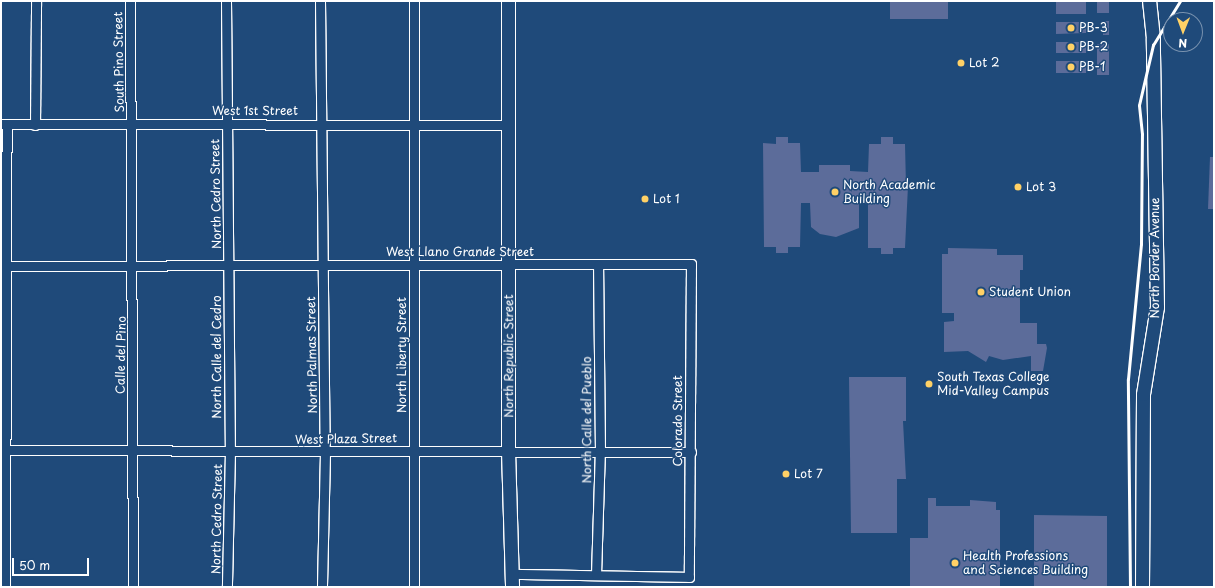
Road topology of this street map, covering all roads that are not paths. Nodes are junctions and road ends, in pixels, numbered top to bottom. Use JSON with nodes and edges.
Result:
{"nodes":[{"id":1,"x":36,"y":1,"type":"edge"},
{"id":2,"x":130,"y":1,"type":"edge"},
{"id":3,"x":226,"y":1,"type":"edge"},
{"id":4,"x":320,"y":1,"type":"edge"},
{"id":5,"x":414,"y":1,"type":"edge"},
{"id":6,"x":508,"y":1,"type":"edge"},
{"id":7,"x":1149,"y":1,"type":"edge"},
{"id":8,"x":131,"y":122,"type":"junction"},
{"id":9,"x":319,"y":123,"type":"junction"},
{"id":10,"x":414,"y":123,"type":"junction"},
{"id":11,"x":4,"y":124,"type":"edge"},
{"id":12,"x":227,"y":124,"type":"junction"},
{"id":13,"x":35,"y":125,"type":"junction"},
{"id":14,"x":509,"y":125,"type":"junction"},
{"id":15,"x":134,"y":264,"type":"junction"},
{"id":16,"x":229,"y":264,"type":"junction"},
{"id":17,"x":323,"y":264,"type":"junction"},
{"id":18,"x":414,"y":264,"type":"junction"},
{"id":19,"x":509,"y":264,"type":"junction"},
{"id":20,"x":598,"y":264,"type":"junction"},
{"id":21,"x":691,"y":264,"type":"joint"},
{"id":22,"x":3,"y":266,"type":"edge"},
{"id":23,"x":132,"y":449,"type":"junction"},
{"id":24,"x":3,"y":450,"type":"edge"},
{"id":25,"x":413,"y":450,"type":"junction"},
{"id":26,"x":508,"y":450,"type":"junction"},
{"id":27,"x":230,"y":451,"type":"junction"},
{"id":28,"x":600,"y":451,"type":"junction"},
{"id":29,"x":691,"y":452,"type":"junction"},
{"id":30,"x":325,"y":453,"type":"junction"},
{"id":31,"x":596,"y":575,"type":"junction"},
{"id":32,"x":512,"y":581,"type":"edge"},
{"id":33,"x":5,"y":587,"type":"edge"},
{"id":34,"x":133,"y":587,"type":"edge"},
{"id":35,"x":227,"y":587,"type":"edge"},
{"id":36,"x":322,"y":587,"type":"edge"},
{"id":37,"x":414,"y":587,"type":"edge"},
{"id":38,"x":1142,"y":587,"type":"edge"}],
"edges":[{"from":1,"to":13,"type":"street"},
{"from":2,"to":8,"type":"street","name":"South Pino Street"},
{"from":3,"to":12,"type":"street","name":"North Cedro Street"},
{"from":4,"to":9,"type":"street","name":"North Palmas Street"},
{"from":5,"to":10,"type":"street","name":"North Liberty Street"},
{"from":6,"to":14,"type":"street","name":"North Republic Street"},
{"from":7,"to":38,"type":"street","name":"North Border Avenue"},
{"from":8,"to":12,"type":"street","name":"West 1st Street"},
{"from":8,"to":13,"type":"street","name":"West 1st Street"},
{"from":8,"to":15,"type":"street","name":"Calle del Pino"},
{"from":9,"to":10,"type":"street","name":"West 1st Street"},
{"from":9,"to":12,"type":"street","name":"West 1st Street"},
{"from":9,"to":17,"type":"street","name":"North Palmas Street"},
{"from":10,"to":14,"type":"street","name":"West 1st Street"},
{"from":10,"to":18,"type":"street","name":"North Liberty Street"},
{"from":11,"to":13,"type":"street","name":"West 1st Street"},
{"from":11,"to":22,"type":"street"},
{"from":12,"to":16,"type":"street","name":"North Cedro Street"},
{"from":14,"to":19,"type":"street","name":"North Republic Street"},
{"from":15,"to":16,"type":"street","name":"West Llano Grande Street"},
{"from":15,"to":22,"type":"street"},
{"from":15,"to":23,"type":"street","name":"Calle del Pino"},
{"from":16,"to":17,"type":"street","name":"West Llano Grande Street"},
{"from":16,"to":27,"type":"street","name":"North Calle del Cedro"},
{"from":17,"to":18,"type":"street","name":"West Llano Grande Street"},
{"from":17,"to":30,"type":"street","name":"North Palmas Street"},
{"from":18,"to":19,"type":"street","name":"West Llano Grande Street"},
{"from":18,"to":25,"type":"street","name":"North Liberty Street"},
{"from":19,"to":20,"type":"street","name":"West Llano Grande Street"},
{"from":19,"to":26,"type":"street","name":"North Republic Street"},
{"from":20,"to":21,"type":"street","name":"West Llano Grande Street"},
{"from":20,"to":28,"type":"street","name":"North Calle del Pueblo"},
{"from":21,"to":29,"type":"street","name":"Colorado Street"},
{"from":22,"to":24,"type":"street"},
{"from":23,"to":24,"type":"street","name":"West Plaza Street"},
{"from":23,"to":27,"type":"street","name":"West Plaza Street"},
{"from":23,"to":34,"type":"street","name":"Calle del Pino"},
{"from":24,"to":33,"type":"street"},
{"from":25,"to":26,"type":"street","name":"West Plaza Street"},
{"from":25,"to":30,"type":"street","name":"West Plaza Street"},
{"from":25,"to":37,"type":"street","name":"North Liberty Street"},
{"from":26,"to":28,"type":"street","name":"West Plaza Street"},
{"from":26,"to":32,"type":"street","name":"North Republic Street"},
{"from":27,"to":30,"type":"street","name":"West Plaza Street"},
{"from":27,"to":35,"type":"street","name":"North Cedro Street"},
{"from":28,"to":29,"type":"street","name":"West Plaza Street"},
{"from":28,"to":31,"type":"street","name":"North Calle del Pueblo"},
{"from":29,"to":31,"type":"street","name":"Colorado Street"},
{"from":30,"to":36,"type":"street","name":"North Palmas Street"},
{"from":31,"to":32,"type":"street"}]}
